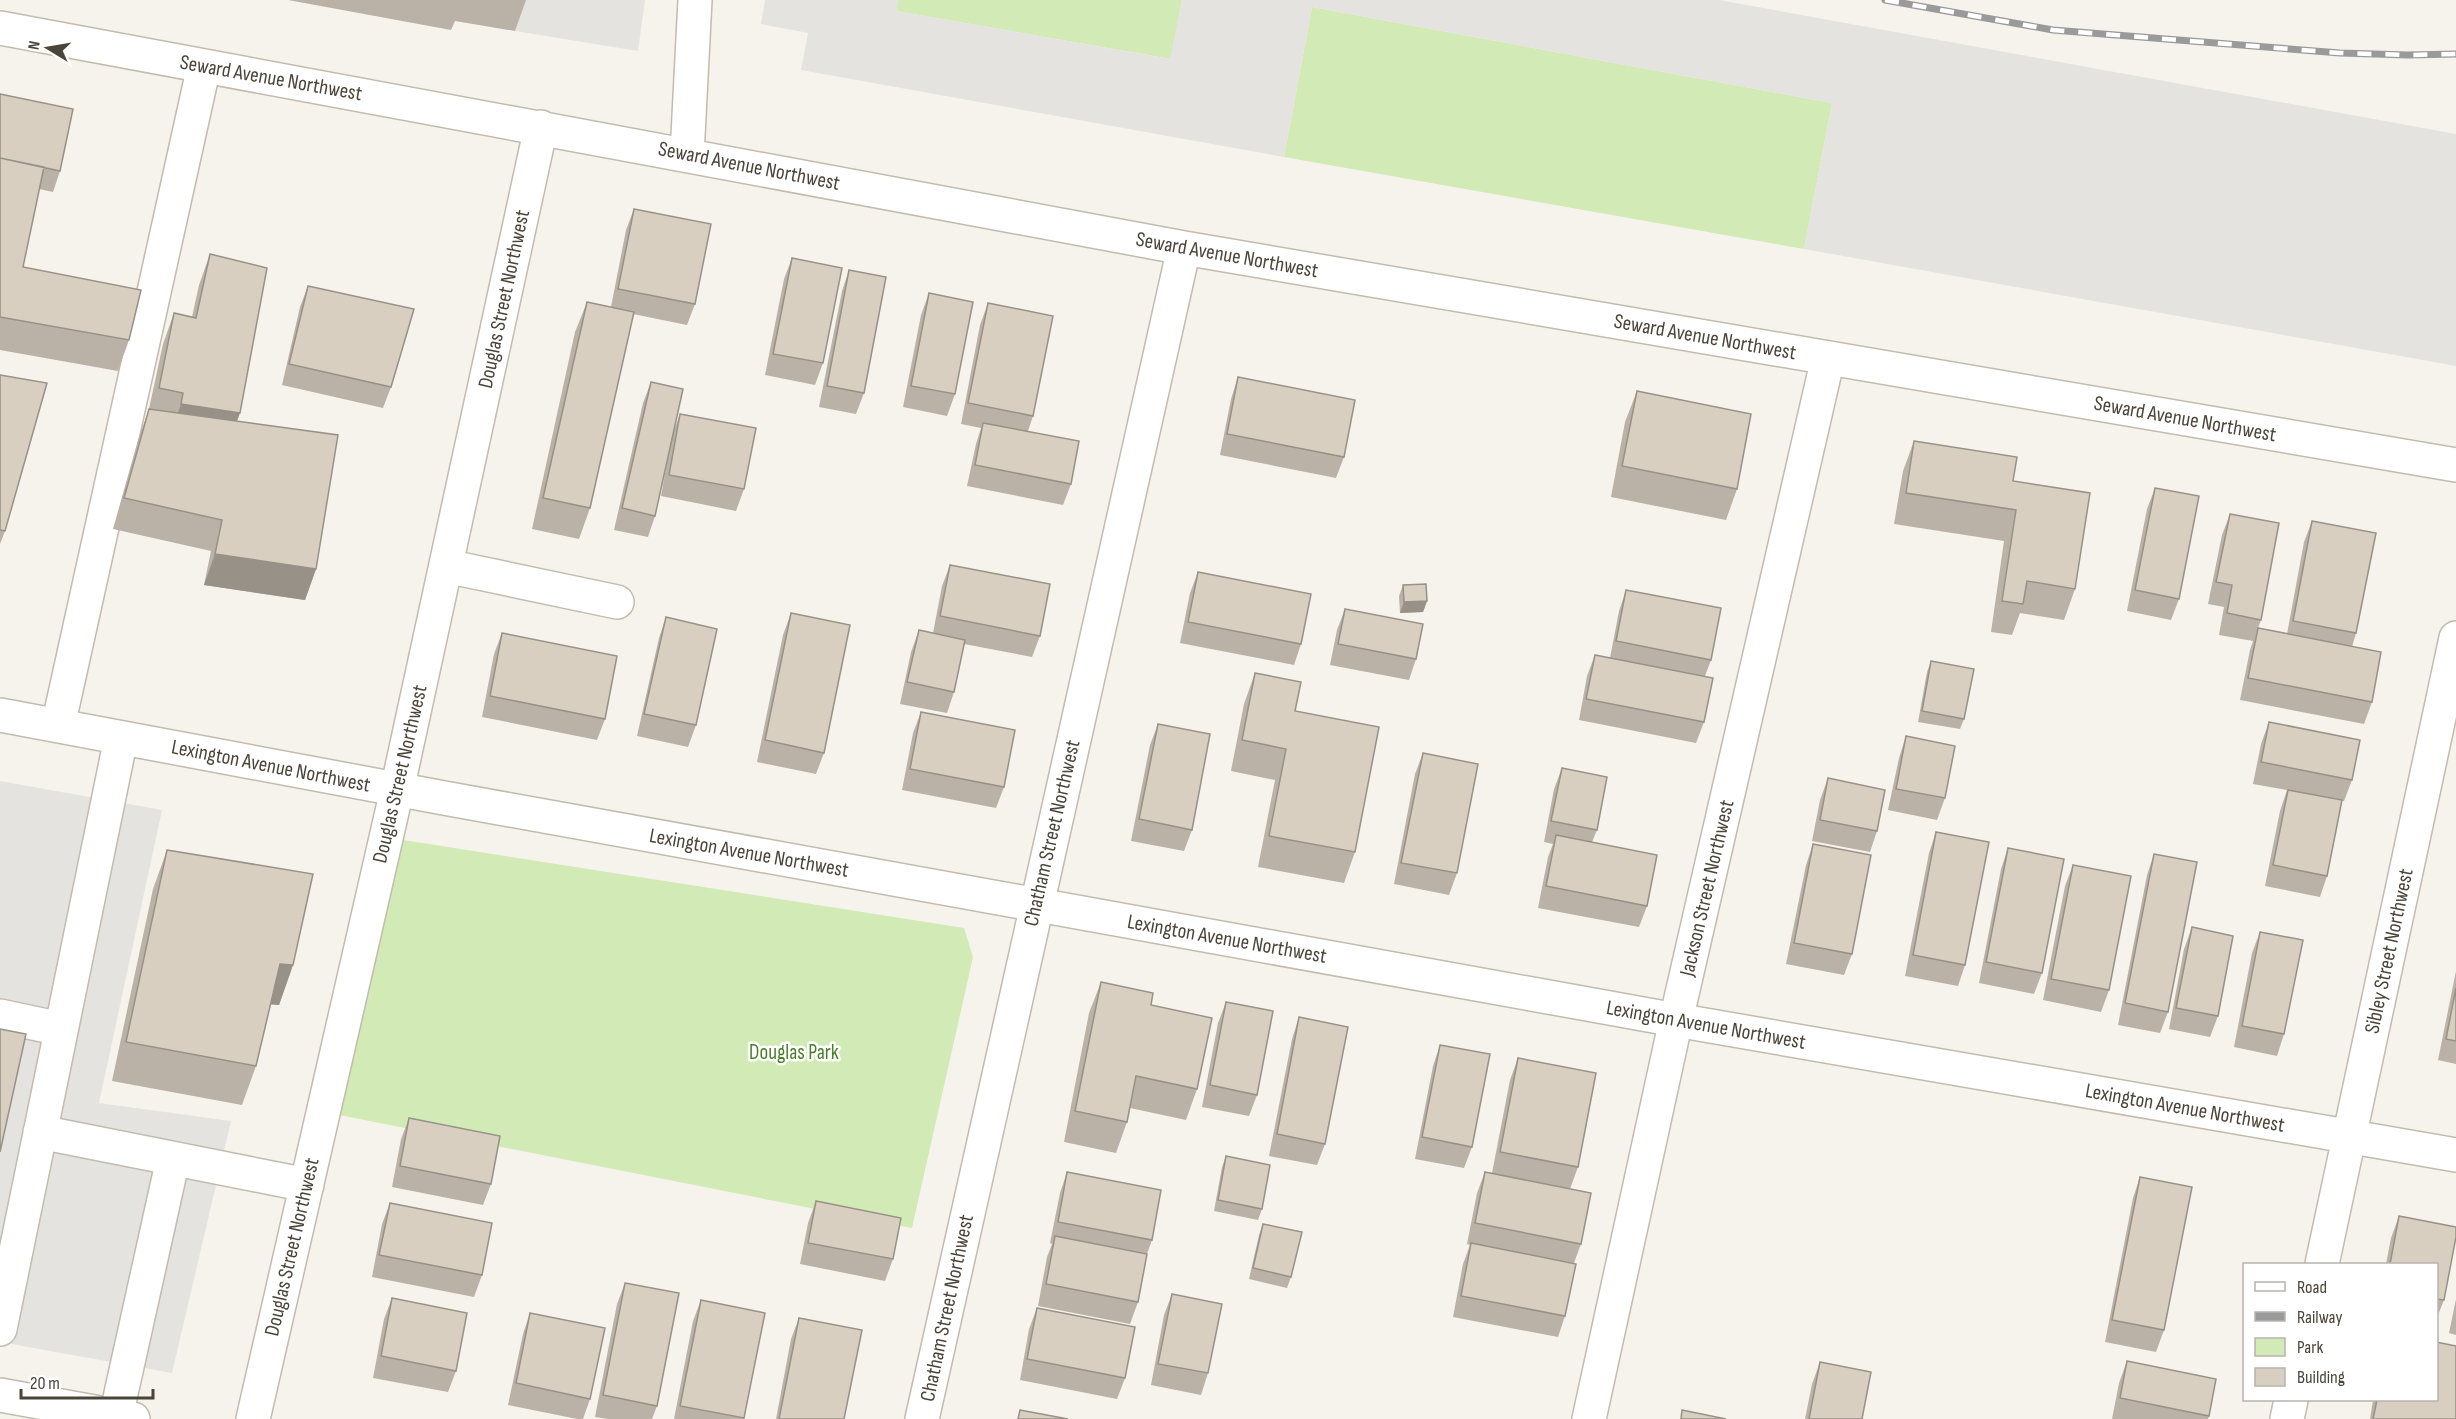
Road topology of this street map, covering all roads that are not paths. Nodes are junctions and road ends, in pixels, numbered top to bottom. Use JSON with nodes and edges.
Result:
{"nodes":[{"id":1,"x":695,"y":0,"type":"edge"},
{"id":2,"x":0,"y":28,"type":"edge"},
{"id":3,"x":204,"y":66,"type":"junction"},
{"id":4,"x":541,"y":127,"type":"junction"},
{"id":5,"x":687,"y":154,"type":"junction"},
{"id":6,"x":1184,"y":248,"type":"junction"},
{"id":7,"x":1828,"y":358,"type":"junction"},
{"id":8,"x":2456,"y":465,"type":"edge"},
{"id":9,"x":446,"y":566,"type":"junction"},
{"id":10,"x":617,"y":602,"type":"dead end"},
{"id":11,"x":2456,"y":638,"type":"edge"},
{"id":12,"x":0,"y":715,"type":"edge"},
{"id":13,"x":58,"y":726,"type":"junction"},
{"id":14,"x":121,"y":738,"type":"junction"},
{"id":15,"x":397,"y":790,"type":"junction"},
{"id":16,"x":1035,"y":905,"type":"junction"},
{"id":17,"x":0,"y":1016,"type":"edge"},
{"id":18,"x":1676,"y":1020,"type":"junction"},
{"id":19,"x":61,"y":1029,"type":"junction"},
{"id":20,"x":40,"y":1132,"type":"junction"},
{"id":21,"x":2350,"y":1136,"type":"junction"},
{"id":22,"x":2456,"y":1155,"type":"edge"},
{"id":23,"x":172,"y":1159,"type":"junction"},
{"id":24,"x":307,"y":1185,"type":"junction"},
{"id":25,"x":2322,"y":1263,"type":"edge"},
{"id":26,"x":0,"y":1329,"type":"edge"},
{"id":27,"x":0,"y":1395,"type":"edge"},
{"id":28,"x":2291,"y":1401,"type":"edge"},
{"id":29,"x":125,"y":1418,"type":"edge"},
{"id":30,"x":253,"y":1419,"type":"edge"},
{"id":31,"x":922,"y":1419,"type":"edge"},
{"id":32,"x":1589,"y":1419,"type":"edge"},
{"id":33,"x":2287,"y":1419,"type":"edge"}],
"edges":[{"from":1,"to":5,"type":"street"},
{"from":2,"to":3,"type":"street","name":"Seward Avenue Northwest"},
{"from":3,"to":4,"type":"street","name":"Seward Avenue Northwest"},
{"from":3,"to":13,"type":"street"},
{"from":4,"to":5,"type":"street","name":"Seward Avenue Northwest"},
{"from":4,"to":9,"type":"street","name":"Douglas Street Northwest"},
{"from":5,"to":6,"type":"street","name":"Seward Avenue Northwest"},
{"from":6,"to":7,"type":"street","name":"Seward Avenue Northwest"},
{"from":6,"to":16,"type":"street","name":"Chatham Street Northwest"},
{"from":7,"to":8,"type":"street","name":"Seward Avenue Northwest"},
{"from":7,"to":18,"type":"street","name":"Jackson Street Northwest"},
{"from":9,"to":10,"type":"street"},
{"from":9,"to":15,"type":"street","name":"Douglas Street Northwest"},
{"from":11,"to":21,"type":"street","name":"Sibley Street Northwest"},
{"from":12,"to":13,"type":"street","name":"Lexington Avenue Northwest"},
{"from":13,"to":14,"type":"street","name":"Lexington Avenue Northwest"},
{"from":14,"to":15,"type":"street","name":"Lexington Avenue Northwest"},
{"from":14,"to":19,"type":"street"},
{"from":15,"to":16,"type":"street","name":"Lexington Avenue Northwest"},
{"from":15,"to":24,"type":"street","name":"Douglas Street Northwest"},
{"from":16,"to":18,"type":"street","name":"Lexington Avenue Northwest"},
{"from":16,"to":31,"type":"street","name":"Chatham Street Northwest"},
{"from":17,"to":19,"type":"street"},
{"from":18,"to":21,"type":"street","name":"Lexington Avenue Northwest"},
{"from":18,"to":32,"type":"street","name":"Jackson Street Northwest"},
{"from":19,"to":20,"type":"street"},
{"from":20,"to":23,"type":"street"},
{"from":20,"to":26,"type":"street"},
{"from":21,"to":22,"type":"street","name":"Lexington Avenue Northwest"},
{"from":21,"to":25,"type":"street","name":"Sibley Street Northwest"},
{"from":23,"to":24,"type":"street"},
{"from":23,"to":29,"type":"street"},
{"from":24,"to":30,"type":"street","name":"Douglas Street Northwest"},
{"from":27,"to":29,"type":"street"},
{"from":28,"to":33,"type":"street"}]}
